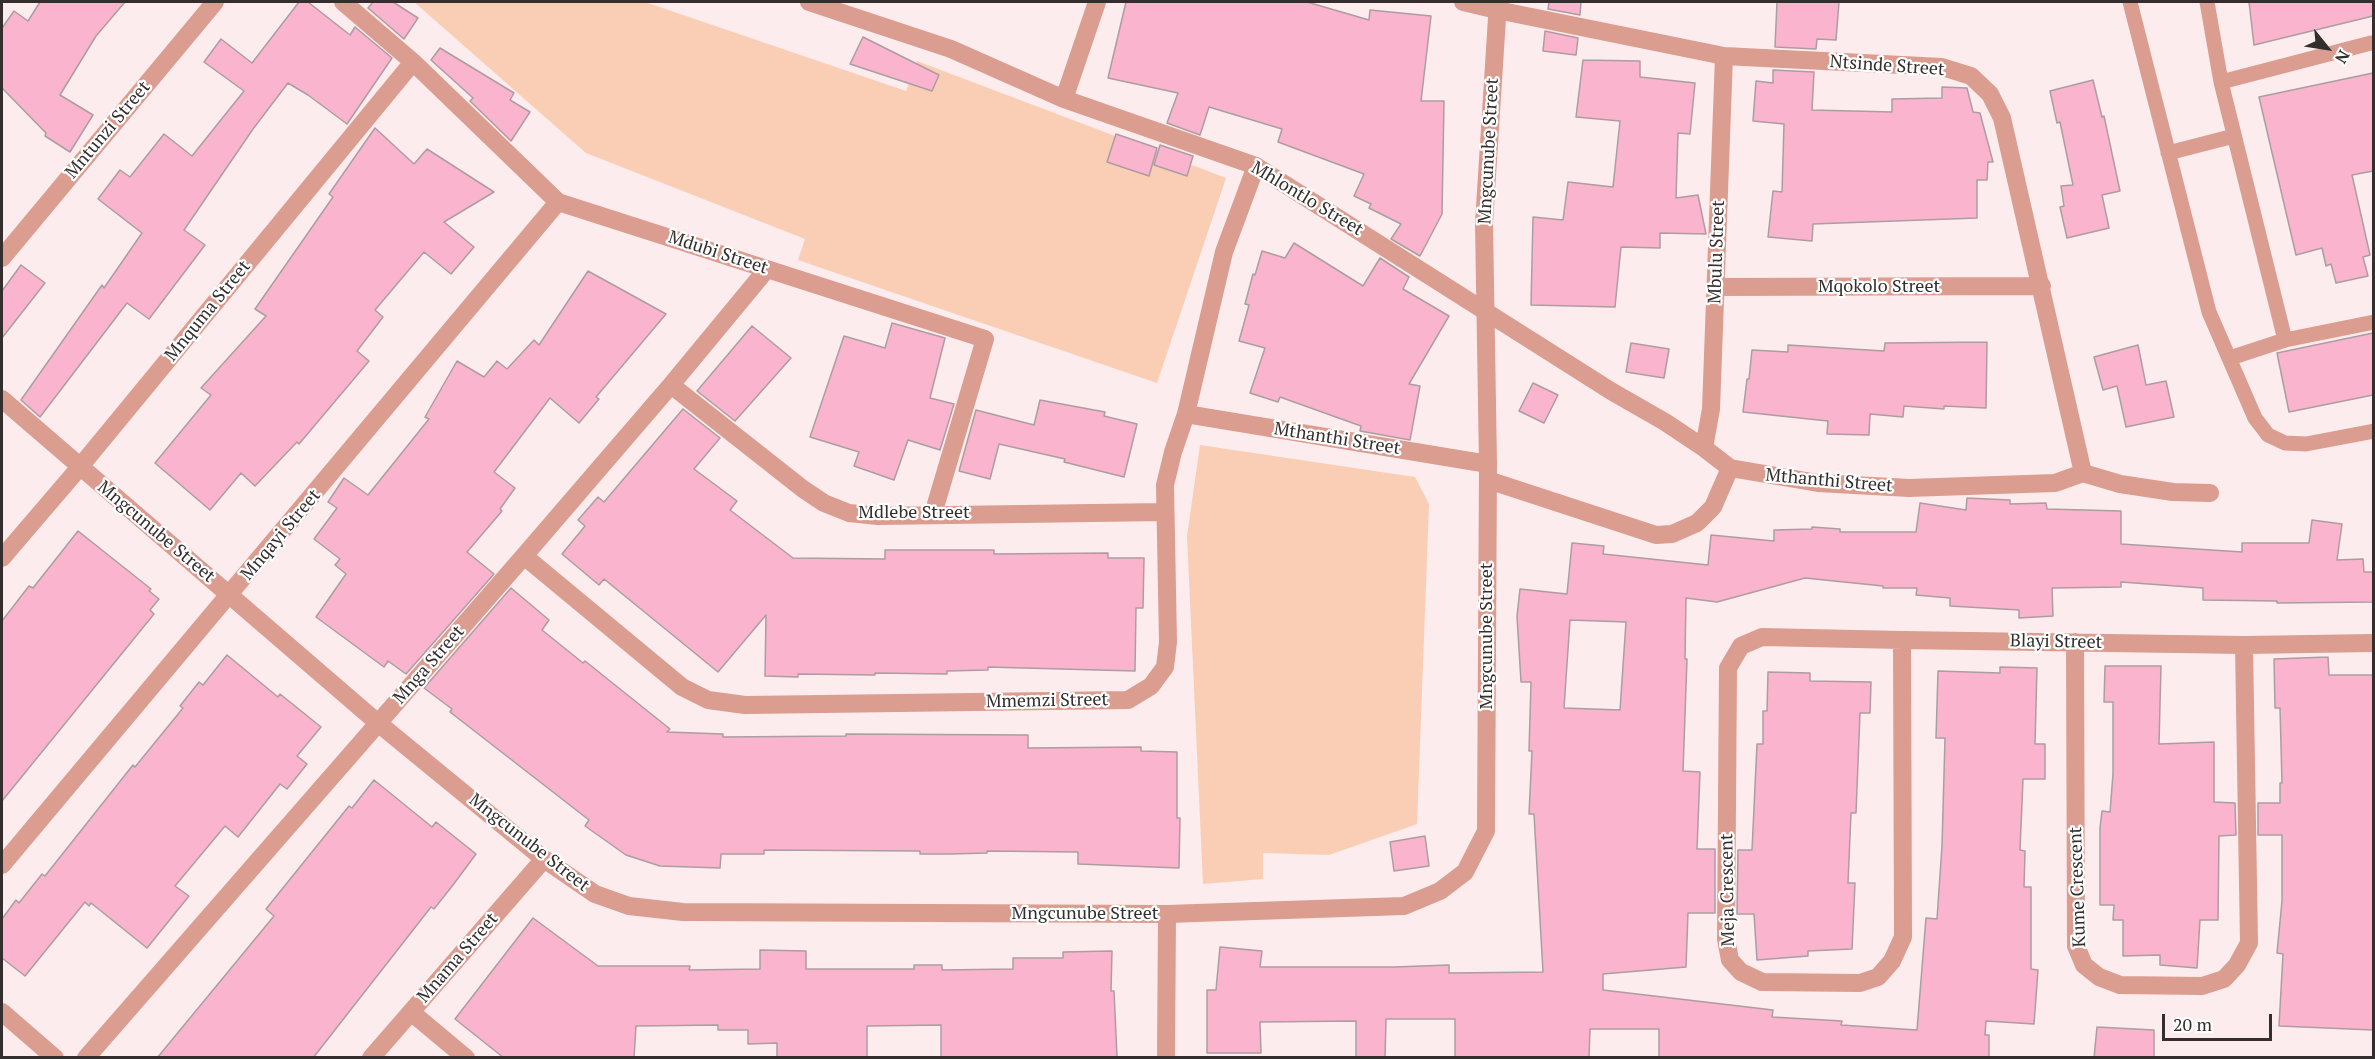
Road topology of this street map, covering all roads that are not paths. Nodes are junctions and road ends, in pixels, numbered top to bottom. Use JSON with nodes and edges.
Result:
{"nodes":[{"id":1,"x":215,"y":2,"type":"edge"},
{"id":2,"x":343,"y":2,"type":"edge"},
{"id":3,"x":809,"y":2,"type":"edge"},
{"id":4,"x":1097,"y":2,"type":"edge"},
{"id":5,"x":1463,"y":2,"type":"edge"},
{"id":6,"x":2130,"y":2,"type":"edge"},
{"id":7,"x":2207,"y":2,"type":"edge"},
{"id":8,"x":1498,"y":6,"type":"edge"},
{"id":9,"x":2371,"y":43,"type":"dead end"},
{"id":10,"x":1724,"y":56,"type":"junction"},
{"id":11,"x":413,"y":62,"type":"junction"},
{"id":12,"x":2221,"y":82,"type":"junction"},
{"id":13,"x":1064,"y":99,"type":"junction"},
{"id":14,"x":2234,"y":136,"type":"junction"},
{"id":15,"x":2168,"y":153,"type":"junction"},
{"id":16,"x":1256,"y":166,"type":"junction"},
{"id":17,"x":558,"y":202,"type":"junction"},
{"id":18,"x":2,"y":258,"type":"edge"},
{"id":19,"x":767,"y":269,"type":"junction"},
{"id":20,"x":2042,"y":286,"type":"junction"},
{"id":21,"x":1717,"y":287,"type":"junction"},
{"id":22,"x":1486,"y":312,"type":"junction"},
{"id":23,"x":2373,"y":322,"type":"edge"},
{"id":24,"x":2285,"y":340,"type":"junction"},
{"id":25,"x":2230,"y":358,"type":"junction"},
{"id":26,"x":671,"y":385,"type":"junction"},
{"id":27,"x":2,"y":399,"type":"edge"},
{"id":28,"x":1186,"y":414,"type":"junction"},
{"id":29,"x":2373,"y":431,"type":"edge"},
{"id":30,"x":1704,"y":448,"type":"junction"},
{"id":31,"x":79,"y":468,"type":"junction"},
{"id":32,"x":1730,"y":468,"type":"junction"},
{"id":33,"x":1488,"y":472,"type":"junction"},
{"id":34,"x":2083,"y":473,"type":"junction"},
{"id":35,"x":2210,"y":493,"type":"dead end"},
{"id":36,"x":1164,"y":512,"type":"junction"},
{"id":37,"x":933,"y":514,"type":"junction"},
{"id":38,"x":524,"y":556,"type":"junction"},
{"id":39,"x":2,"y":558,"type":"edge"},
{"id":40,"x":230,"y":595,"type":"junction"},
{"id":41,"x":1902,"y":640,"type":"junction"},
{"id":42,"x":2075,"y":642,"type":"junction"},
{"id":43,"x":2373,"y":643,"type":"edge"},
{"id":44,"x":1741,"y":645,"type":"joint"},
{"id":45,"x":2244,"y":645,"type":"junction"},
{"id":46,"x":378,"y":723,"type":"junction"},
{"id":47,"x":544,"y":859,"type":"junction"},
{"id":48,"x":2,"y":865,"type":"edge"},
{"id":49,"x":1167,"y":914,"type":"junction"},
{"id":50,"x":411,"y":1012,"type":"junction"},
{"id":51,"x":3,"y":1016,"type":"edge"},
{"id":52,"x":55,"y":1058,"type":"edge"},
{"id":53,"x":86,"y":1058,"type":"edge"},
{"id":54,"x":371,"y":1058,"type":"edge"},
{"id":55,"x":466,"y":1058,"type":"edge"},
{"id":56,"x":1166,"y":1058,"type":"edge"}],
"edges":[{"from":1,"to":18,"type":"street","name":"Mntunzi Street"},
{"from":2,"to":11,"type":"street","name":"Mdubi Street"},
{"from":3,"to":13,"type":"street","name":"Mhlontlo Street"},
{"from":4,"to":13,"type":"street"},
{"from":5,"to":8,"type":"street","name":"Ntsinde Street"},
{"from":6,"to":15,"type":"lane"},
{"from":7,"to":12,"type":"lane"},
{"from":8,"to":10,"type":"street","name":"Ntsinde Street"},
{"from":8,"to":22,"type":"street","name":"Mngcunube Street"},
{"from":9,"to":12,"type":"lane"},
{"from":10,"to":20,"type":"street","name":"Ntsinde Street"},
{"from":10,"to":21,"type":"street","name":"Mbulu Street"},
{"from":11,"to":17,"type":"street","name":"Mdubi Street"},
{"from":11,"to":31,"type":"street","name":"Mnquma Street"},
{"from":12,"to":14,"type":"lane"},
{"from":13,"to":16,"type":"street","name":"Mhlontlo Street"},
{"from":14,"to":15,"type":"lane"},
{"from":14,"to":24,"type":"lane"},
{"from":15,"to":25,"type":"lane"},
{"from":16,"to":22,"type":"street","name":"Mhlontlo Street"},
{"from":16,"to":28,"type":"street","name":"Mmemzi Street"},
{"from":17,"to":19,"type":"street","name":"Mdubi Street"},
{"from":17,"to":40,"type":"street","name":"Mnqayi Street"},
{"from":19,"to":26,"type":"street","name":"Mnga Street"},
{"from":19,"to":37,"type":"street","name":"Mdubi Street"},
{"from":20,"to":21,"type":"street","name":"Mqokolo Street"},
{"from":20,"to":34,"type":"street","name":"Ntsinde Street"},
{"from":21,"to":30,"type":"street","name":"Mbulu Street"},
{"from":22,"to":30,"type":"street","name":"Mhlontlo Street"},
{"from":22,"to":33,"type":"street","name":"Mngcunube Street"},
{"from":23,"to":24,"type":"lane"},
{"from":24,"to":25,"type":"lane"},
{"from":25,"to":29,"type":"lane"},
{"from":26,"to":37,"type":"street","name":"Mdlebe Street"},
{"from":26,"to":38,"type":"street","name":"Mnga Street"},
{"from":27,"to":31,"type":"street","name":"Mngcunube Street"},
{"from":28,"to":33,"type":"street","name":"Mthanthi Street"},
{"from":28,"to":36,"type":"street","name":"Mmemzi Street"},
{"from":30,"to":32,"type":"street","name":"Mhlontlo Street"},
{"from":31,"to":39,"type":"street","name":"Mnquma Street"},
{"from":31,"to":40,"type":"street","name":"Mngcunube Street"},
{"from":32,"to":33,"type":"street","name":"Mthanthi Street"},
{"from":32,"to":34,"type":"street","name":"Mthanthi Street"},
{"from":33,"to":49,"type":"street","name":"Mngcunube Street"},
{"from":34,"to":35,"type":"street"},
{"from":36,"to":37,"type":"street","name":"Mdlebe Street"},
{"from":36,"to":38,"type":"street","name":"Mmemzi Street"},
{"from":38,"to":46,"type":"street","name":"Mnga Street"},
{"from":40,"to":46,"type":"street","name":"Mngcunube Street"},
{"from":40,"to":48,"type":"street","name":"Mnqayi Street"},
{"from":41,"to":42,"type":"street","name":"Blayi Street"},
{"from":41,"to":44,"type":"street","name":"Blayi Street"},
{"from":41,"to":44,"type":"street","name":"Meja Crescent"},
{"from":42,"to":45,"type":"street","name":"Blayi Street"},
{"from":42,"to":45,"type":"street","name":"Kume Crescent"},
{"from":43,"to":45,"type":"street","name":"Blayi Street"},
{"from":46,"to":47,"type":"street","name":"Mngcunube Street"},
{"from":46,"to":53,"type":"street","name":"Mnga Street"},
{"from":47,"to":49,"type":"street","name":"Mngcunube Street"},
{"from":47,"to":50,"type":"street","name":"Mnama Street"},
{"from":49,"to":56,"type":"street"},
{"from":50,"to":54,"type":"street","name":"Mnama Street"},
{"from":50,"to":55,"type":"street"},
{"from":51,"to":52,"type":"street"}]}
